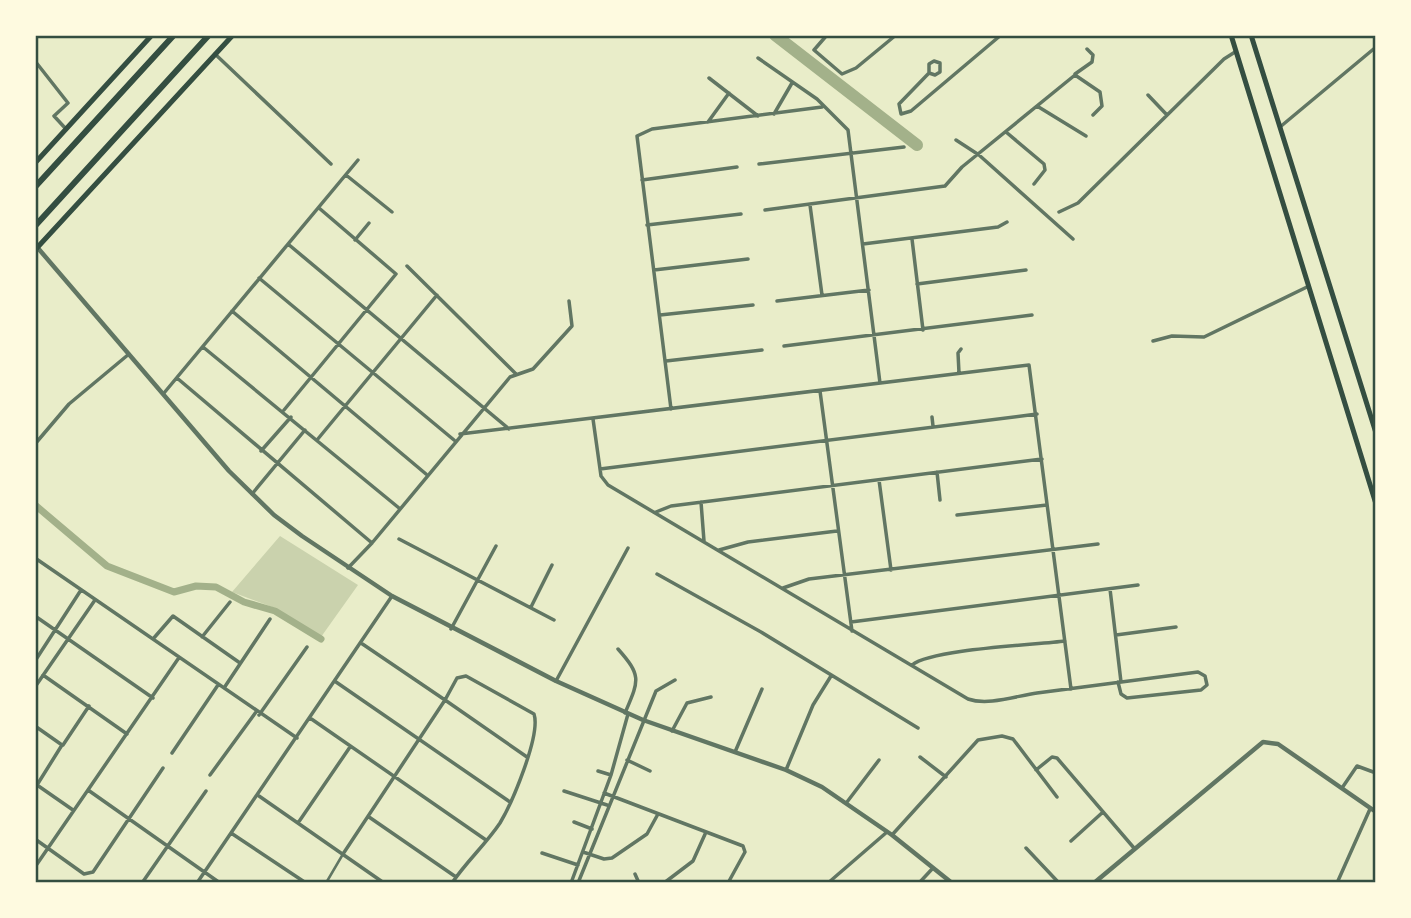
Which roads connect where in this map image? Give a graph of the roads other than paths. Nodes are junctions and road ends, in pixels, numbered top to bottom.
1 (152, 35) edge
2 (174, 35) edge
3 (209, 35) edge
4 (233, 35) edge
5 (827, 35) edge
6 (896, 35) edge
7 (1002, 35) edge
8 (1231, 35) edge
9 (1251, 35) edge
10 (1376, 47) edge
11 (1087, 49) dead end
12 (1236, 52) junction
13 (215, 54) junction
14 (758, 58) dead end
15 (35, 61) edge
16 (929, 73) dead end
17 (1075, 75) junction
18 (709, 78) dead end
19 (792, 82) junction
20 (729, 93) junction
21 (1148, 95) dead end
22 (1037, 106) junction
23 (822, 107) junction
24 (774, 114) junction
25 (1093, 115) dead end
26 (1167, 115) junction
27 (758, 116) junction
28 (708, 122) junction
29 (1280, 127) junction
30 (66, 129) junction
31 (1006, 132) junction
32 (1086, 136) dead end
33 (956, 140) dead end
34 (904, 147) dead end
35 (851, 153) junction
36 (979, 155) junction
37 (358, 160) dead end
38 (35, 163) edge
39 (331, 164) dead end
40 (759, 164) dead end
41 (737, 167) dead end
42 (346, 175) junction
43 (642, 180) junction
44 (1034, 184) dead end
45 (35, 187) edge
46 (857, 198) junction
47 (810, 205) junction
48 (318, 208) junction
49 (765, 210) dead end
50 (392, 212) dead end
51 (1059, 212) dead end
52 (741, 214) dead end
53 (1007, 222) dead end
54 (369, 223) dead end
55 (647, 225) junction
56 (35, 226) edge
57 (912, 239) junction
58 (1073, 239) dead end
59 (355, 240) junction
60 (288, 244) junction
61 (863, 244) junction
62 (36, 249) edge
63 (748, 259) dead end
64 (407, 266) dead end
65 (654, 270) junction
66 (1026, 270) dead end
67 (259, 278) junction
68 (917, 284) junction
69 (1309, 286) junction
70 (869, 290) junction
71 (437, 295) junction
72 (822, 295) junction
73 (569, 301) dead end
74 (777, 301) dead end
75 (753, 305) dead end
76 (367, 309) junction
77 (232, 311) junction
78 (660, 315) junction
79 (1031, 315) dead end
80 (923, 330) junction
81 (875, 336) junction
82 (403, 337) junction
83 (1153, 341) dead end
84 (340, 345) junction
85 (784, 346) dead end
86 (203, 347) junction
87 (961, 349) dead end
88 (762, 350) dead end
89 (130, 354) junction
90 (666, 361) junction
91 (373, 371) junction
92 (515, 373) junction
93 (959, 373) junction
94 (312, 377) junction
95 (926, 377) junction
96 (177, 378) junction
97 (880, 383) junction
98 (928, 386) dead end
99 (820, 391) junction
100 (164, 393) junction
101 (345, 405) junction
102 (484, 406) junction
103 (671, 409) junction
104 (284, 410) junction
105 (1037, 414) junction
106 (291, 416) junction
107 (932, 417) dead end
108 (593, 419) junction
109 (933, 426) junction
110 (509, 429) junction
111 (306, 430) junction
112 (1376, 433) edge
113 (460, 434) junction
114 (826, 439) junction
115 (317, 440) junction
116 (454, 441) junction
117 (35, 444) edge
118 (261, 451) junction
119 (1042, 459) junction
120 (276, 464) junction
121 (600, 469) junction
122 (937, 472) junction
123 (426, 474) junction
124 (879, 480) junction
125 (832, 485) junction
126 (252, 494) junction
127 (940, 500) dead end
128 (701, 502) junction
129 (1047, 505) junction
130 (1376, 505) edge
131 (399, 508) junction
132 (655, 512) junction
133 (957, 515) dead end
134 (838, 530) junction
135 (398, 540) dead end
136 (704, 541) junction
137 (372, 543) junction
138 (1098, 544) dead end
139 (496, 546) dead end
140 (628, 548) dead end
141 (1053, 549) junction
142 (719, 550) junction
143 (35, 558) edge
144 (552, 565) dead end
145 (348, 568) junction
146 (891, 570) junction
147 (657, 574) dead end
148 (844, 576) junction
149 (478, 580) junction
150 (1138, 585) dead end
151 (783, 588) junction
152 (1110, 589) junction
153 (81, 590) junction
154 (392, 596) junction
155 (1060, 596) junction
156 (95, 600) junction
157 (230, 601) dead end
158 (531, 607) junction
159 (35, 616) edge
160 (270, 619) dead end
161 (554, 620) dead end
162 (851, 622) junction
163 (1176, 627) dead end
164 (451, 629) junction
165 (55, 630) junction
166 (852, 631) junction
167 (1116, 635) junction
168 (202, 637) junction
169 (69, 639) junction
170 (153, 639) junction
171 (1065, 641) junction
172 (361, 643) junction
173 (307, 647) dead end
174 (618, 649) dead end
175 (178, 659) junction
176 (35, 661) edge
177 (240, 663) junction
178 (912, 665) junction
179 (43, 675) junction
180 (831, 676) junction
181 (675, 680) dead end
182 (556, 681) junction
183 (336, 682) junction
184 (1120, 682) junction
185 (218, 685) junction
186 (35, 688) edge
187 (224, 688) junction
188 (1071, 689) junction
189 (762, 690) dead end
190 (711, 697) dead end
191 (153, 698) junction
192 (445, 700) junction
193 (89, 706) junction
194 (626, 713) junction
195 (257, 714) junction
196 (310, 718) junction
197 (643, 720) junction
198 (35, 726) edge
199 (918, 727) dead end
200 (672, 731) junction
201 (127, 734) junction
202 (297, 738) junction
203 (421, 740) junction
204 (62, 745) junction
205 (350, 747) junction
206 (172, 753) dead end
207 (734, 754) junction
208 (527, 757) junction
209 (920, 757) dead end
210 (626, 760) junction
211 (879, 760) dead end
212 (163, 768) dead end
213 (786, 770) junction
214 (1036, 770) junction
215 (598, 771) dead end
216 (650, 771) dead end
217 (1376, 773) edge
218 (211, 775) dead end
219 (611, 775) junction
220 (395, 777) junction
221 (947, 777) junction
222 (36, 784) edge
223 (1342, 788) junction
224 (88, 790) junction
225 (564, 790) dead end
226 (206, 791) dead end
227 (604, 793) junction
228 (258, 796) junction
229 (611, 796) junction
230 (1057, 797) dead end
231 (510, 802) junction
232 (602, 802) junction
233 (847, 802) junction
234 (607, 805) junction
235 (1370, 808) junction
236 (73, 810) junction
237 (1103, 812) junction
238 (1376, 812) edge
239 (658, 814) junction
240 (369, 817) junction
241 (128, 821) junction
242 (573, 822) dead end
243 (298, 823) junction
244 (592, 829) junction
245 (706, 832) junction
246 (232, 833) junction
247 (890, 833) junction
248 (35, 839) edge
249 (486, 840) junction
250 (1071, 841) dead end
251 (166, 847) junction
252 (47, 848) junction
253 (1026, 848) dead end
254 (1135, 849) junction
255 (583, 852) junction
256 (542, 853) dead end
257 (343, 854) junction
258 (589, 854) junction
259 (578, 865) junction
260 (35, 867) edge
261 (933, 868) junction
262 (204, 872) junction
263 (635, 874) dead end
264 (456, 877) junction
265 (142, 883) edge
266 (197, 883) edge
267 (220, 883) edge
268 (306, 883) edge
269 (326, 883) edge
270 (384, 883) edge
271 (452, 883) edge
272 (571, 883) edge
273 (578, 883) edge
274 (639, 883) edge
275 (664, 883) edge
276 (728, 883) edge
277 (828, 883) edge
278 (919, 883) edge
279 (952, 883) edge
280 (1059, 883) edge
281 (1094, 883) edge
282 (1337, 883) edge

1 - 30 main road
2 - 45 highway
3 - 56 highway
4 - 13 main road
5 - 6 street
7 - 16 street
8 - 12 main road
9 - 29 main road
10 - 29 street
11 - 17 street
12 - 26 street
12 - 69 main road
13 - 39 street
13 - 62 main road
14 - 19 street
15 - 30 street
17 - 22 street
17 - 25 street
18 - 20 street
19 - 23 street
19 - 24 street
20 - 27 street
20 - 28 street
21 - 26 street
22 - 31 street
22 - 32 street
23 - 24 street
23 - 35 street
24 - 27 street
26 - 51 street
27 - 28 street
28 - 43 street
29 - 112 main road
30 - 38 main road
31 - 36 street
31 - 44 street
33 - 36 street
34 - 35 street
35 - 40 street
35 - 46 street
36 - 46 street
36 - 58 street
37 - 42 street
41 - 43 street
42 - 48 street
42 - 50 street
43 - 55 street
46 - 47 street
46 - 61 street
47 - 49 street
47 - 72 street
48 - 59 street
48 - 60 street
52 - 55 street
53 - 57 street
54 - 59 street
55 - 65 street
57 - 61 street
57 - 68 street
59 - 76 street
60 - 67 street
60 - 76 street
61 - 70 street
62 - 89 street
63 - 65 street
64 - 71 street
65 - 78 street
66 - 68 street
67 - 77 street
67 - 84 street
68 - 80 street
69 - 83 street
69 - 130 main road
70 - 72 street
70 - 81 street
71 - 82 street
71 - 92 street
72 - 74 street
73 - 92 street
75 - 78 street
76 - 82 street
76 - 84 street
77 - 86 street
77 - 94 street
78 - 90 street
79 - 80 street
80 - 81 street
81 - 85 street
81 - 97 street
82 - 91 street
82 - 102 street
84 - 91 street
84 - 94 street
86 - 96 street
86 - 104 street
87 - 93 street
88 - 90 street
89 - 100 street
89 - 117 street
90 - 103 street
91 - 101 street
91 - 116 street
92 - 102 street
93 - 95 street
93 - 105 street
94 - 101 street
94 - 104 street
95 - 97 street
95 - 98 street
96 - 100 street
96 - 118 street
97 - 99 street
99 - 103 street
99 - 114 street
100 - 126 street
101 - 115 street
101 - 123 street
102 - 110 street
102 - 113 street
103 - 108 street
104 - 106 street
105 - 109 street
105 - 119 street
106 - 111 street
106 - 118 street
107 - 109 street
108 - 110 street
108 - 121 street
109 - 114 street
110 - 113 street
111 - 115 street
111 - 120 street
113 - 116 street
114 - 121 street
114 - 125 street
115 - 131 street
116 - 123 street
118 - 120 street
119 - 122 street
119 - 129 street
120 - 126 street
120 - 137 street
121 - 132 street
122 - 124 street
122 - 127 street
123 - 131 street
124 - 125 street
124 - 146 street
125 - 128 street
125 - 134 street
126 - 145 street
128 - 132 street
128 - 136 street
129 - 133 street
129 - 141 street
131 - 137 street
132 - 136 street
134 - 142 street
134 - 148 street
135 - 149 street
136 - 142 street
137 - 145 street
138 - 141 street
139 - 149 street
140 - 182 street
141 - 146 street
141 - 155 street
142 - 151 street
143 - 153 street
144 - 158 street
145 - 154 street
146 - 148 street
147 - 180 street
148 - 151 street
148 - 162 street
149 - 158 street
149 - 164 street
150 - 152 street
151 - 166 street
152 - 155 street
152 - 167 street
153 - 156 street
153 - 165 street
154 - 164 street
154 - 172 street
155 - 162 street
155 - 171 street
156 - 169 street
156 - 170 street
157 - 168 street
158 - 161 street
159 - 165 street
160 - 177 street
162 - 166 street
163 - 167 street
164 - 182 street
165 - 169 street
165 - 176 street
166 - 178 street
167 - 184 street
168 - 170 street
168 - 177 street
169 - 179 street
169 - 191 street
170 - 175 street
171 - 178 street
171 - 188 street
172 - 183 street
172 - 192 street
173 - 195 street
174 - 194 street
175 - 185 street
175 - 191 street
177 - 187 street
178 - 188 street
179 - 186 street
179 - 193 street
180 - 199 street
180 - 213 street
181 - 197 street
182 - 194 street
183 - 196 street
183 - 203 street
184 - 184 street
184 - 188 street
185 - 187 street
185 - 206 street
187 - 195 street
189 - 207 street
190 - 200 street
191 - 201 street
192 - 203 street
192 - 208 street
192 - 208 street
193 - 201 street
193 - 204 street
194 - 197 street
194 - 219 street
195 - 202 street
195 - 218 street
196 - 202 street
196 - 205 street
197 - 200 street
197 - 210 street
198 - 204 street
200 - 207 street
201 - 224 street
202 - 228 street
203 - 220 street
203 - 231 street
204 - 222 street
205 - 220 street
205 - 243 street
207 - 213 street
208 - 231 street
209 - 221 street
210 - 216 street
210 - 229 street
211 - 233 street
212 - 241 street
213 - 233 street
214 - 221 street
214 - 230 street
214 - 237 street
215 - 219 street
217 - 223 street
219 - 227 street
220 - 240 street
220 - 249 street
221 - 247 street
222 - 236 street
223 - 235 street
223 - 254 street
224 - 236 street
224 - 241 street
225 - 232 street
226 - 251 street
227 - 229 street
227 - 232 street
228 - 243 street
228 - 246 street
229 - 234 street
229 - 239 street
231 - 249 street
232 - 234 street
232 - 244 street
233 - 247 street
234 - 258 street
235 - 238 street
235 - 282 street
236 - 252 street
237 - 250 street
237 - 254 street
239 - 245 street
239 - 258 street
240 - 257 street
240 - 264 street
241 - 251 street
241 - 252 street
242 - 244 street
243 - 257 street
244 - 255 street
245 - 275 street
245 - 276 street
246 - 262 street
246 - 268 street
247 - 261 street
247 - 277 street
248 - 252 street
249 - 264 street
251 - 262 street
251 - 265 street
252 - 260 street
253 - 280 street
254 - 281 street
255 - 258 street
255 - 259 street
256 - 259 street
257 - 269 street
257 - 270 street
258 - 273 street
259 - 272 street
261 - 278 street
261 - 279 street
262 - 266 street
262 - 267 street
263 - 274 street
264 - 271 street

